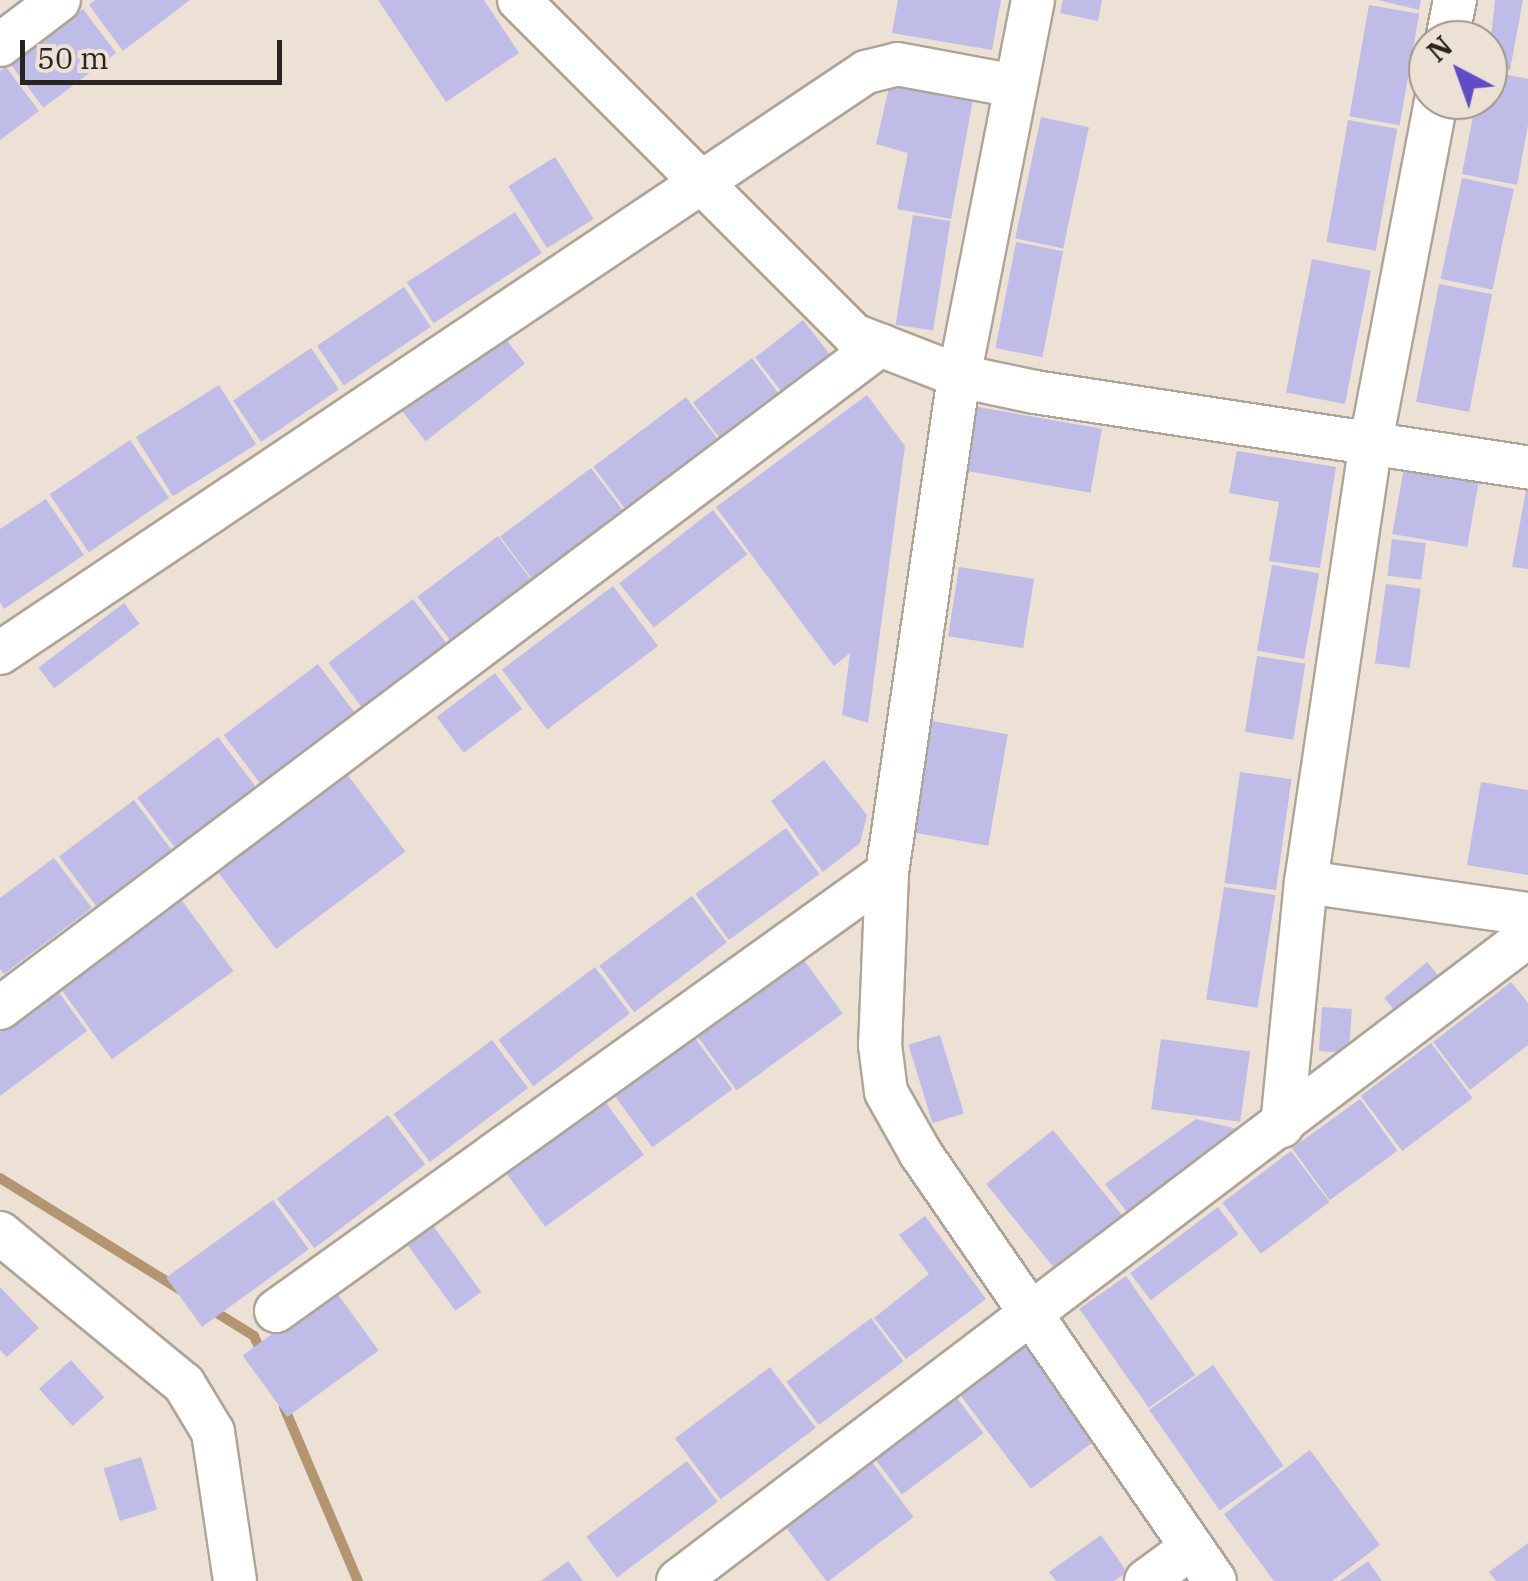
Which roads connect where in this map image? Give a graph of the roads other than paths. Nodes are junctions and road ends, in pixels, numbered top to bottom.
1 (60, 0) edge
2 (1033, 0) edge
3 (524, 2) edge
4 (0, 45) edge
5 (1016, 86) junction
6 (1432, 120) edge
7 (701, 181) junction
8 (880, 345) junction
9 (959, 376) junction
10 (1371, 442) junction
11 (1528, 467) edge
12 (0, 652) edge
13 (887, 873) junction
14 (1306, 882) junction
15 (1528, 914) edge
16 (1528, 936) edge
17 (0, 1008) edge
18 (1282, 1126) junction
19 (0, 1233) edge
20 (276, 1310) dead end
21 (1032, 1313) junction
22 (1204, 1564) edge
23 (235, 1581) edge
24 (678, 1581) edge
25 (1146, 1581) edge

1 - 4 street
2 - 5 street
3 - 7 street
5 - 7 street
5 - 9 street
6 - 10 street
7 - 8 street
7 - 12 street
8 - 9 street
8 - 17 street
9 - 10 street
9 - 13 street
10 - 11 street
10 - 14 street
13 - 20 street
13 - 21 street
14 - 15 street
14 - 18 street
16 - 18 street
18 - 21 street
19 - 23 street
21 - 22 street
21 - 24 street
22 - 25 street

